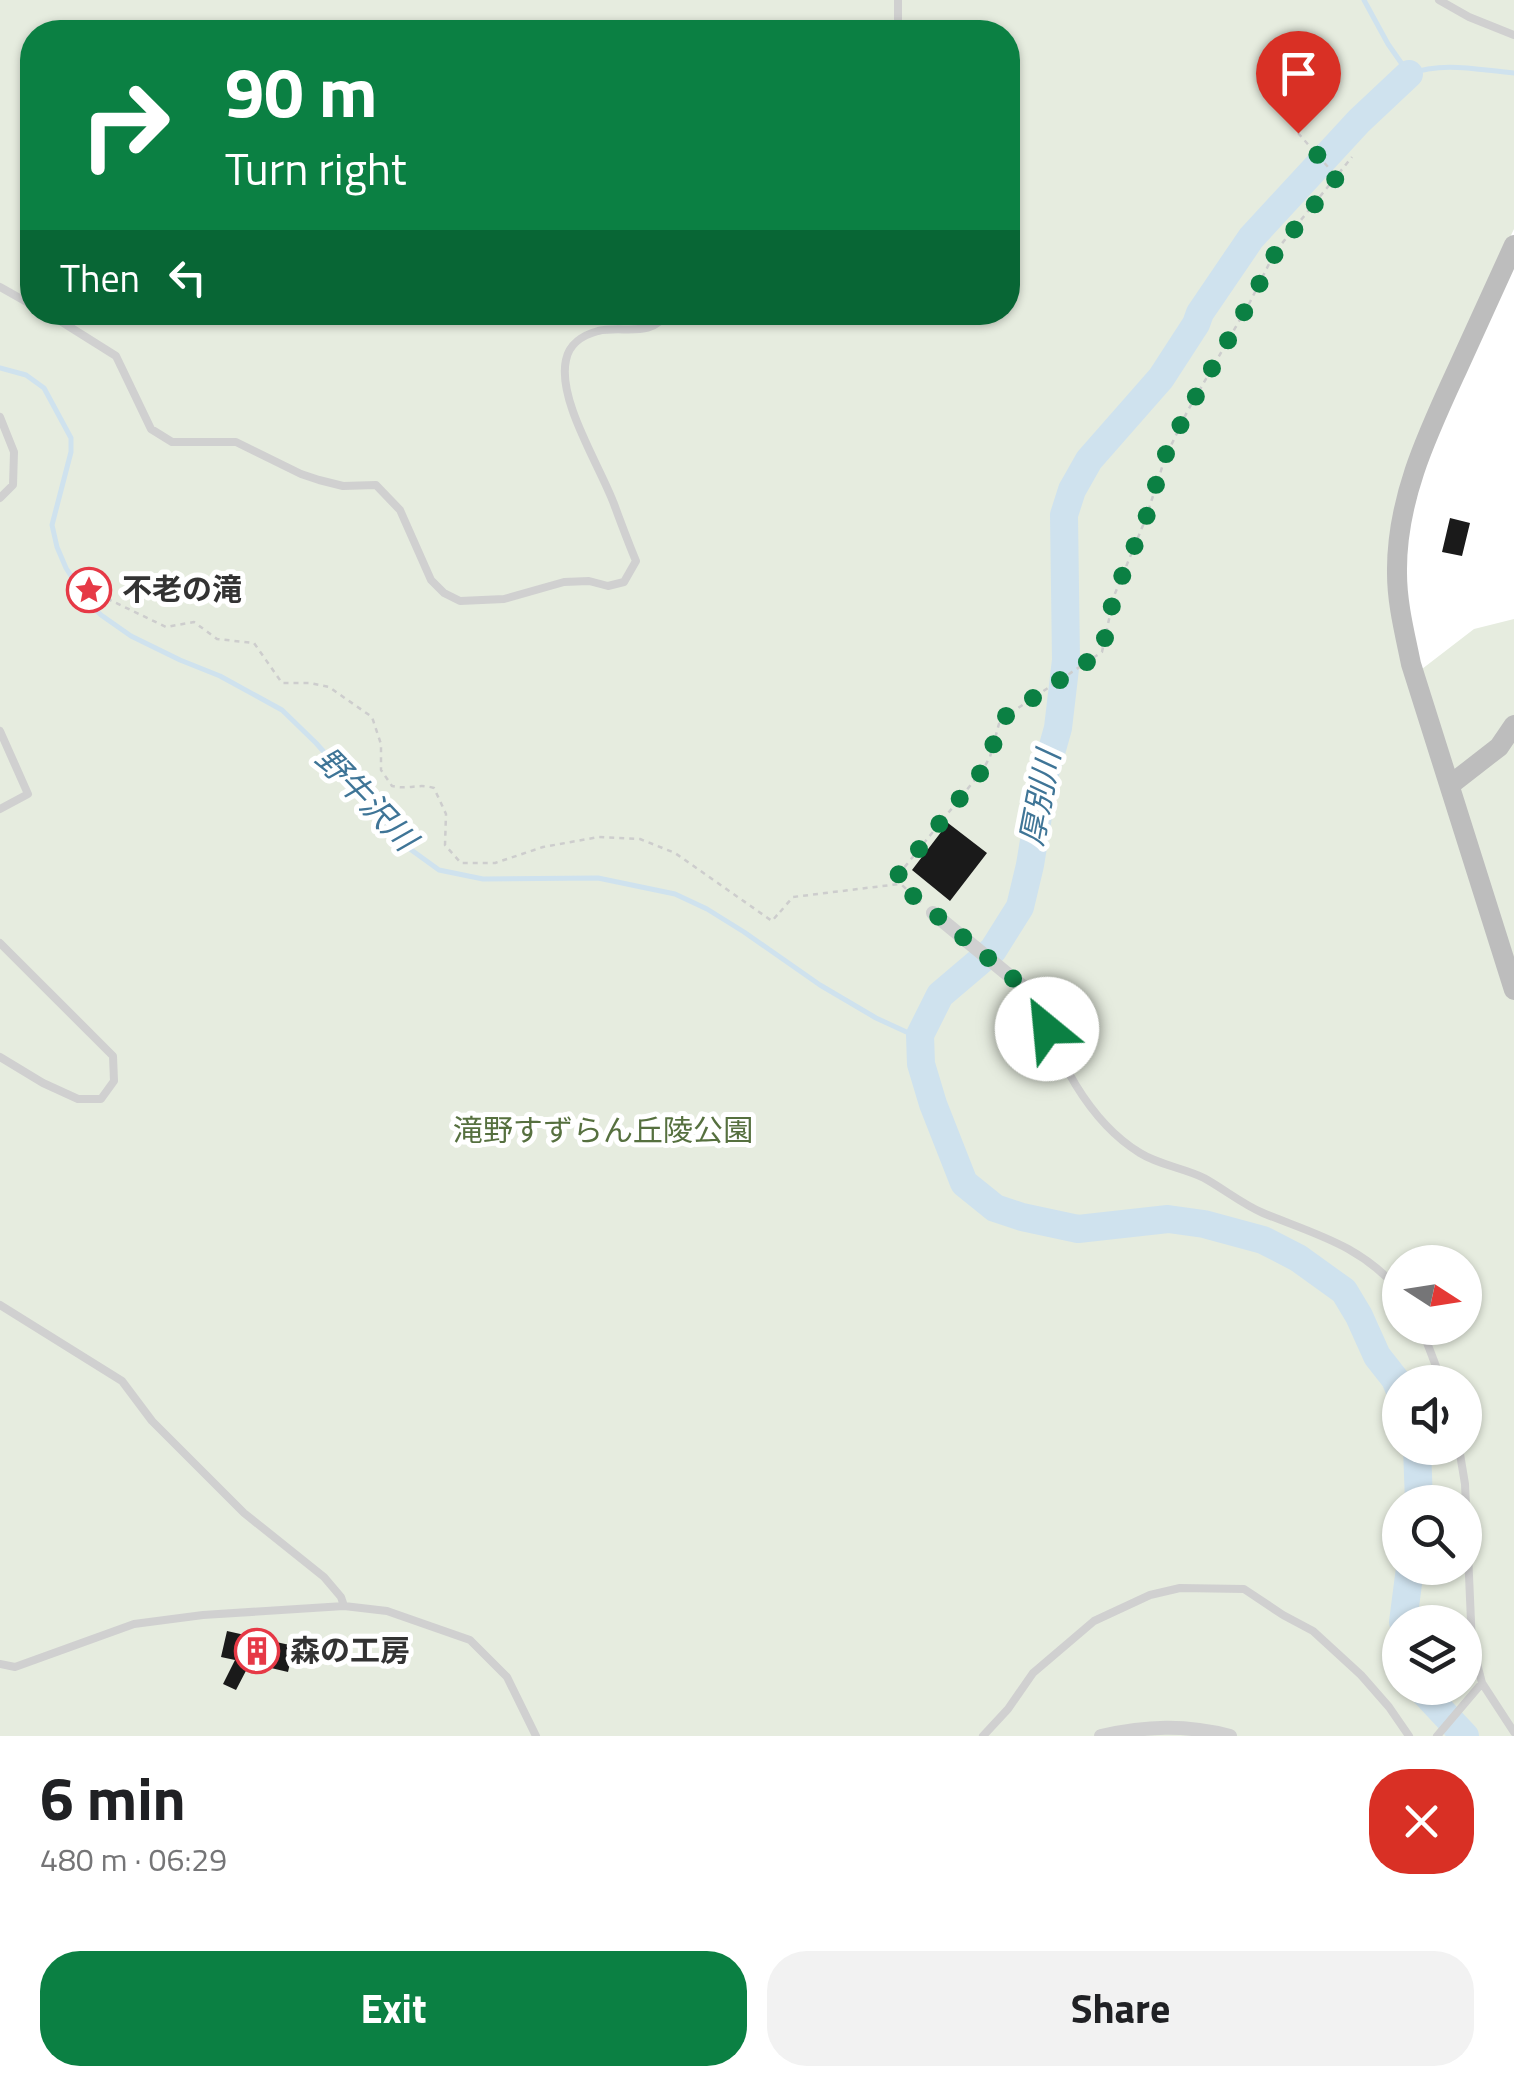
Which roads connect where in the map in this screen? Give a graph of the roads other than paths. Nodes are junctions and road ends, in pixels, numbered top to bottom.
1 (1439, 0) edge
2 (1514, 35) edge
3 (1514, 245) edge
4 (67, 325) edge
5 (656, 325) edge
6 (0, 417) edge
7 (0, 498) edge
8 (1514, 726) edge
9 (0, 731) edge
10 (1450, 785) junction
11 (0, 809) edge
12 (934, 912) road end
13 (0, 943) edge
14 (1514, 990) edge
15 (1039, 997) joint
16 (0, 1057) edge
17 (1382, 1270) edge
18 (0, 1304) edge
19 (1462, 1465) edge
20 (1471, 1605) edge
21 (344, 1606) junction
22 (0, 1664) edge
23 (1482, 1684) edge
24 (1464, 1705) edge
25 (1514, 1732) edge
26 (536, 1736) edge
27 (983, 1736) edge
28 (1101, 1736) edge
29 (1230, 1736) edge
30 (1409, 1736) edge
31 (1438, 1736) edge

1 - 2 lane
3 - 10 main road
4 - 5 lane
6 - 7 lane
8 - 10 main road
9 - 11 lane
10 - 14 main road
12 - 15 street
13 - 16 lane
15 - 17 lane
18 - 21 lane
19 - 20 lane
21 - 22 lane
21 - 26 lane
23 - 25 lane
24 - 31 lane
27 - 30 lane
28 - 29 street

